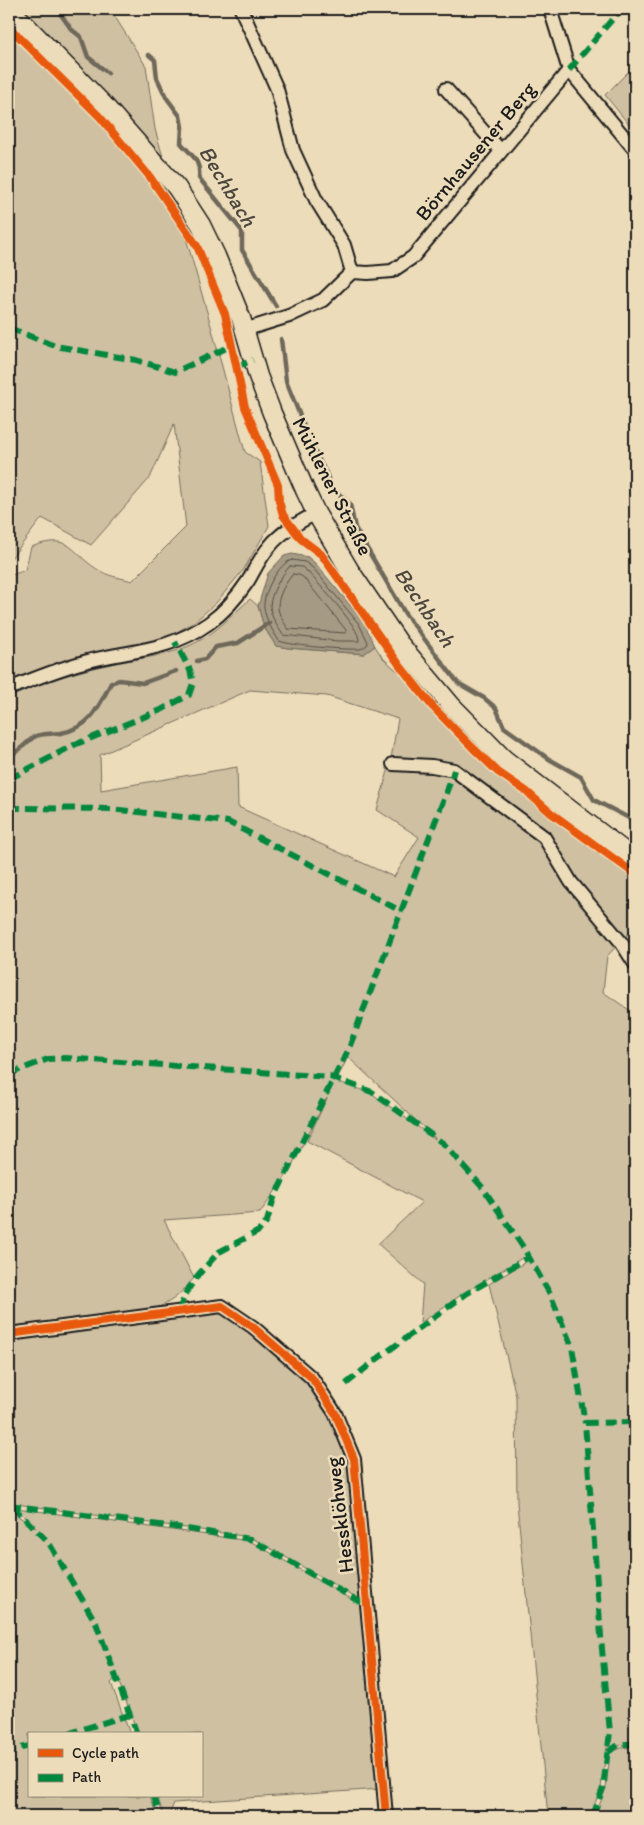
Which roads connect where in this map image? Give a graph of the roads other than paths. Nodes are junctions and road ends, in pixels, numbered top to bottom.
1 (10, 9) edge
2 (241, 9) edge
3 (550, 9) edge
4 (569, 70) junction
5 (446, 89) dead end
6 (635, 150) edge
7 (501, 151) junction
8 (352, 272) junction
9 (242, 324) junction
10 (316, 513) junction
11 (9, 689) edge
12 (393, 764) dead end
13 (635, 858) edge
14 (635, 964) edge
15 (9, 1334) edge
16 (386, 1816) edge

1 - 9 main road, Mühlener Straße
2 - 8 street
3 - 4 street
4 - 6 street
4 - 7 street, Börnhausener Berg
5 - 7 street
7 - 8 street, Börnhausener Berg
8 - 9 street
9 - 10 main road, Mühlener Straße
10 - 11 street
10 - 13 main road, Mühlener Straße
12 - 14 street
15 - 16 street, Hessklöhweg

